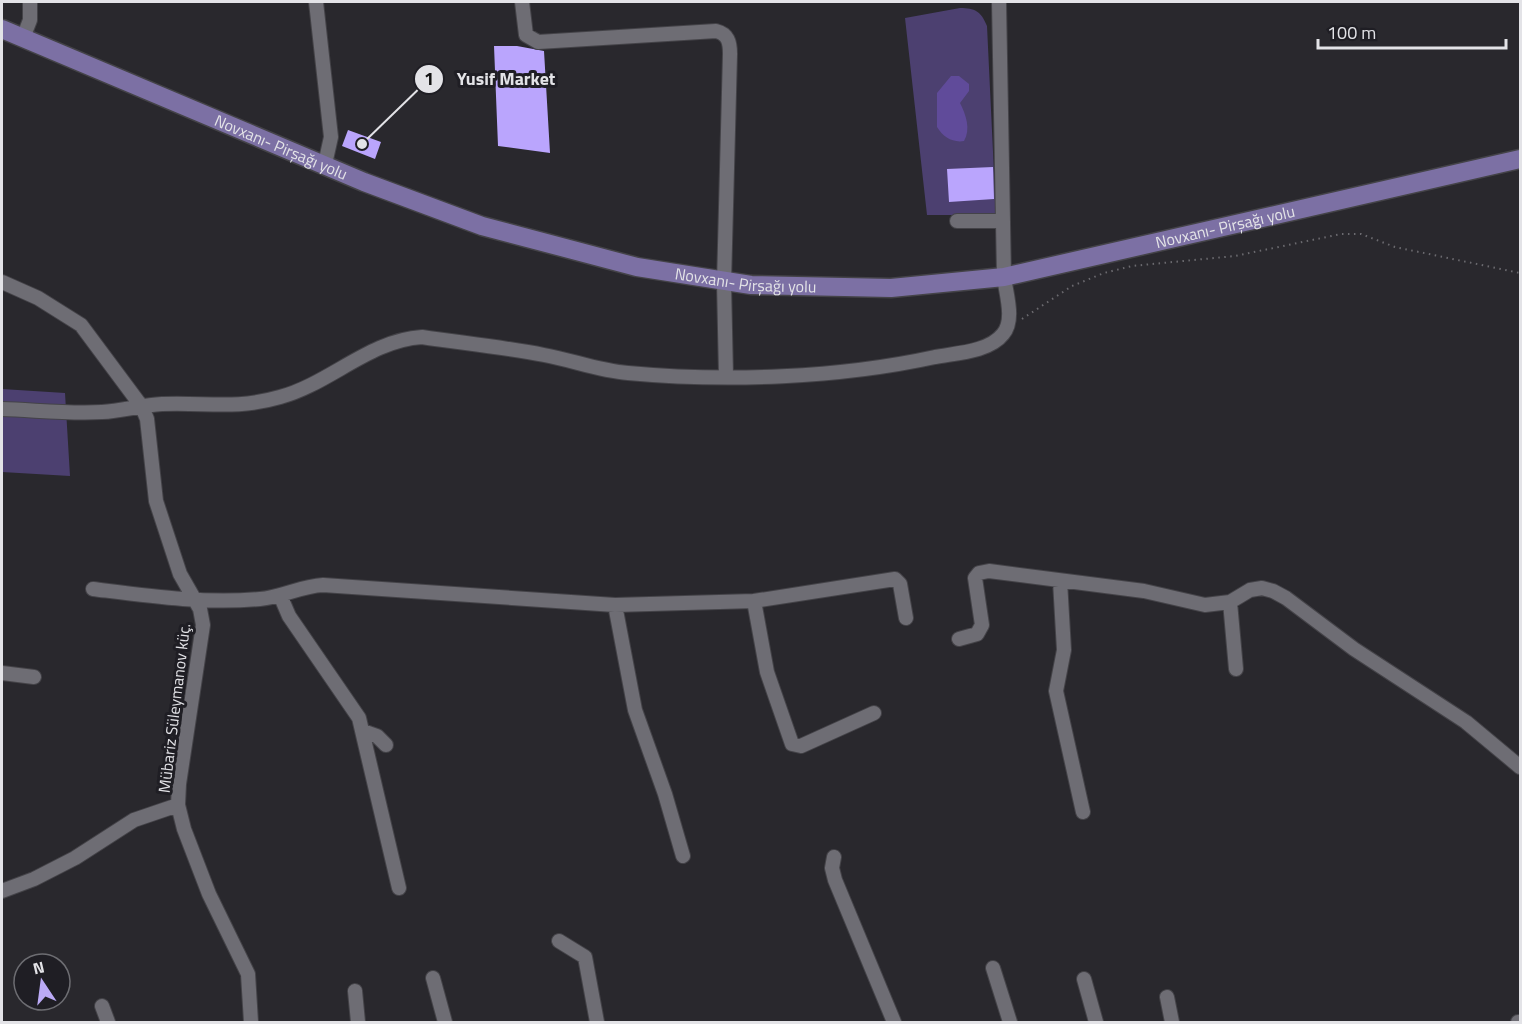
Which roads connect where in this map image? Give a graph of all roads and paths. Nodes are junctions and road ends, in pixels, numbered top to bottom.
1 (30, 2) edge
2 (316, 2) edge
3 (522, 2) edge
4 (999, 2) edge
5 (2, 29) edge
6 (23, 38) junction
7 (1521, 159) edge
8 (325, 164) junction
9 (957, 221) dead end
10 (1003, 221) junction
11 (1521, 273) edge
12 (1004, 277) junction
13 (2, 282) edge
14 (724, 283) junction
15 (1007, 328) junction
16 (726, 376) junction
17 (142, 407) junction
18 (2, 409) edge
19 (1060, 581) junction
20 (93, 589) dead end
21 (280, 595) junction
22 (195, 601) junction
23 (754, 601) junction
24 (1230, 602) junction
25 (615, 605) junction
26 (906, 618) dead end
27 (959, 639) dead end
28 (1236, 669) dead end
29 (2, 673) edge
30 (34, 677) dead end
31 (874, 713) dead end
32 (363, 731) junction
33 (386, 745) dead end
34 (1521, 766) edge
35 (178, 805) junction
36 (1083, 812) dead end
37 (683, 856) dead end
38 (834, 857) dead end
39 (399, 888) dead end
40 (2, 891) edge
41 (559, 941) dead end
42 (993, 968) dead end
43 (434, 978) dead end
44 (1084, 979) dead end
45 (355, 991) dead end
46 (1167, 997) dead end
47 (102, 1006) dead end
48 (108, 1023) edge
49 (251, 1023) edge
50 (358, 1023) edge
51 (445, 1023) edge
52 (597, 1023) edge
53 (894, 1023) edge
54 (1010, 1023) edge
55 (1096, 1023) edge
56 (1172, 1023) edge

1 - 6 street
2 - 8 street
3 - 14 street
4 - 10 street
5 - 6 main road, Novxanı- Pirşağı yolu
6 - 8 main road, Novxanı- Pirşağı yolu
7 - 12 main road, Novxanı- Pirşağı yolu
8 - 14 main road, Novxanı- Pirşağı yolu
9 - 10 street
10 - 12 street
11 - 15 path
12 - 14 main road, Novxanı- Pirşağı yolu
12 - 15 street
13 - 17 street, Mübariz Süleymanov küç.
14 - 16 street
15 - 16 street
16 - 17 street
17 - 18 street
17 - 22 street, Mübariz Süleymanov küç.
19 - 24 street
19 - 27 street
19 - 36 street
20 - 22 street
21 - 22 street
21 - 25 street
21 - 32 street
22 - 35 street, Mübariz Süleymanov küç.
23 - 25 street
23 - 26 street
23 - 31 street
24 - 28 street
24 - 34 street
25 - 37 street
29 - 30 street
32 - 33 street
32 - 39 street
35 - 40 street
35 - 49 street, Mübariz Süleymanov küç.
38 - 53 street
41 - 52 street
42 - 54 street
43 - 51 street
44 - 55 street
45 - 50 street
46 - 56 street
47 - 48 street

